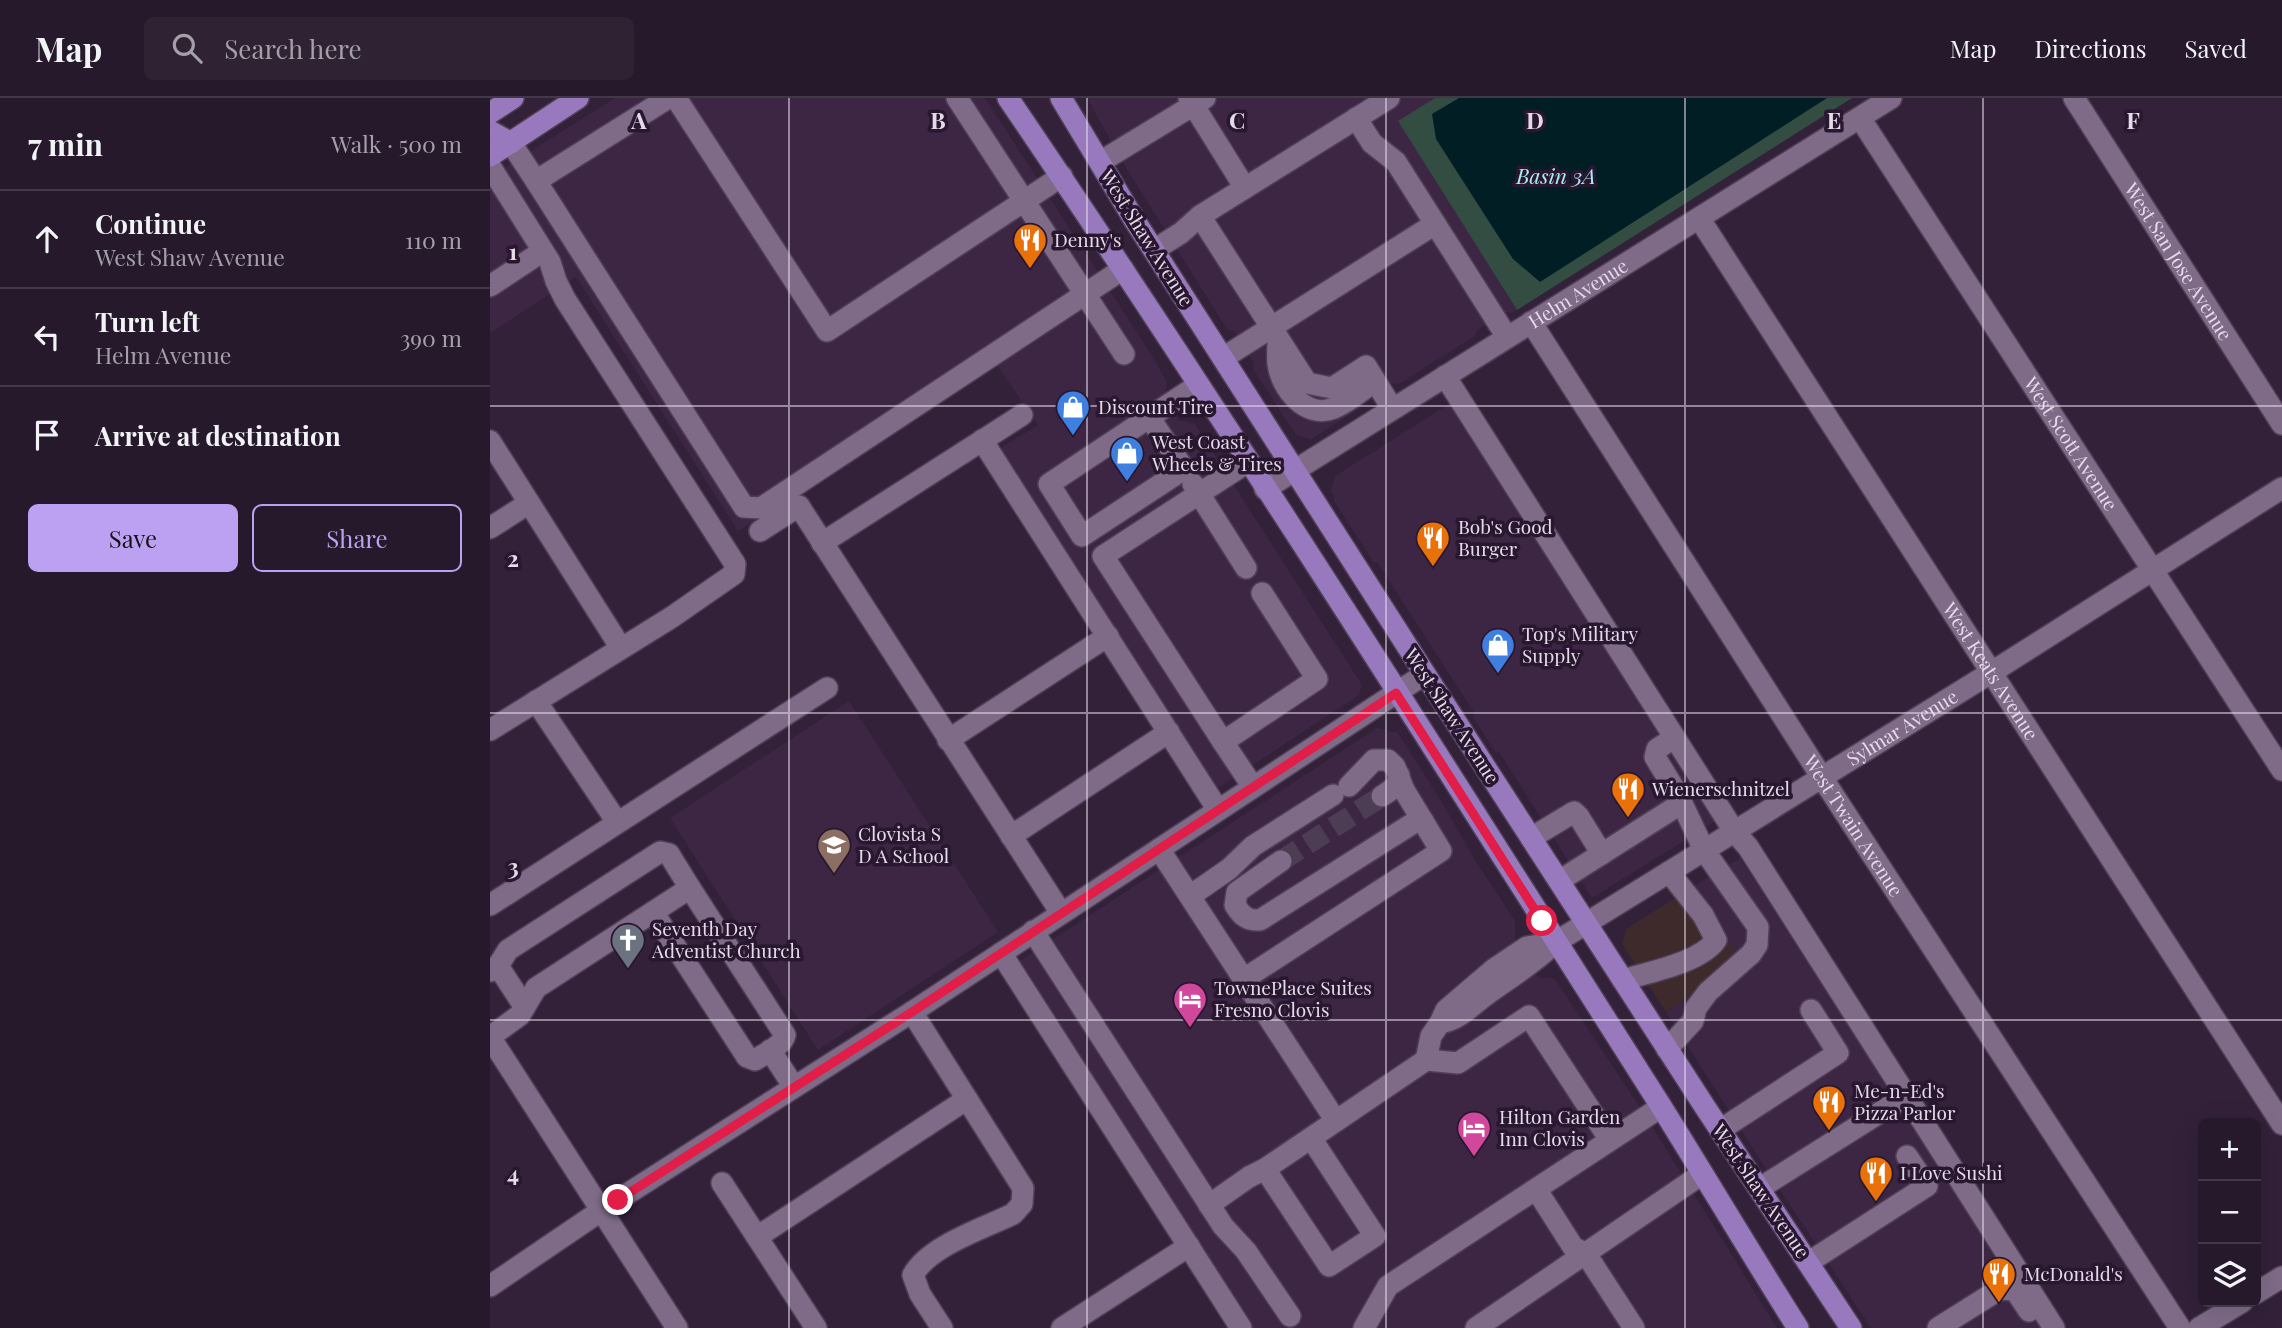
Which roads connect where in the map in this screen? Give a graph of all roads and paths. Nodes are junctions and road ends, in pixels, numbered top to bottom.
1 (512, 98) edge
2 (578, 98) edge
3 (668, 98) edge
4 (676, 98) edge
5 (957, 98) edge
6 (1008, 98) edge
7 (1061, 98) edge
8 (1389, 98) edge
9 (1891, 98) edge
10 (2074, 98) edge
11 (1196, 101) edge
12 (490, 113) edge
13 (1356, 118) junction
14 (1860, 118) junction
15 (490, 131) edge
16 (511, 144) junction
17 (490, 156) edge
18 (1100, 162) junction
19 (490, 166) edge
20 (1062, 176) junction
21 (536, 181) junction
22 (1245, 188) junction
23 (1024, 201) junction
24 (1200, 216) junction
25 (1699, 218) junction
26 (1435, 224) junction
27 (1154, 250) junction
28 (543, 251) junction
29 (1123, 269) junction
30 (490, 286) edge
31 (1084, 294) junction
32 (1531, 323) junction
33 (1275, 334) junction
34 (1507, 337) junction
35 (1124, 354) dead end
36 (1223, 358) junction
37 (1445, 376) junction
38 (1198, 385) junction
39 (1392, 408) junction
40 (1022, 415) dead end
41 (1149, 417) junction
42 (2282, 424) edge
43 (982, 440) junction
44 (490, 441) edge
45 (1248, 462) junction
46 (1184, 469) junction
47 (1295, 470) junction
48 (2282, 488) edge
49 (1265, 489) junction
50 (1199, 494) junction
51 (529, 503) junction
52 (490, 528) edge
53 (760, 531) dead end
54 (822, 543) junction
55 (1246, 568) dead end
56 (2151, 570) junction
57 (1262, 593) dead end
58 (1108, 636) junction
59 (621, 648) junction
60 (1992, 672) junction
61 (1425, 674) junction
62 (827, 688) dead end
63 (1396, 693) junction
64 (536, 701) junction
65 (490, 730) edge
66 (1169, 733) junction
67 (1674, 738) junction
68 (948, 740) junction
69 (1223, 742) junction
70 (2282, 770) edge
71 (1399, 775) junction
72 (1821, 776) junction
73 (1253, 787) junction
74 (1382, 796) tunnel mouth
75 (1682, 803) junction
76 (1218, 810) junction
77 (1423, 821) junction
78 (617, 822) junction
79 (1734, 831) junction
80 (1010, 836) junction
81 (1531, 838) junction
82 (1159, 849) junction
83 (1704, 850) junction
84 (1601, 854) junction
85 (1281, 861) tunnel mouth
86 (1669, 872) junction
87 (1559, 881) junction
88 (690, 888) junction
89 (1190, 896) junction
90 (490, 905) edge
91 (653, 912) junction
92 (1060, 913) junction
93 (1586, 923) junction
94 (1033, 931) junction
95 (1556, 942) junction
96 (1001, 953) junction
97 (494, 969) edge
98 (1244, 979) junction
99 (1623, 980) junction
100 (524, 1006) junction
101 (1811, 1010) dead end
102 (912, 1012) junction
103 (490, 1037) edge
104 (1667, 1049) junction
105 (769, 1051) junction
106 (1426, 1060) junction
107 (794, 1087) junction
108 (967, 1099) junction
109 (1895, 1103) dead end
110 (1661, 1107) junction
111 (1336, 1121) junction
112 (2282, 1124) edge
113 (1720, 1130) junction
114 (1311, 1138) junction
115 (1610, 1140) junction
116 (1907, 1156) dead end
117 (1265, 1169) junction
118 (1702, 1174) junction
119 (722, 1183) dead end
120 (1760, 1188) junction
121 (1536, 1189) junction
122 (1209, 1205) junction
123 (602, 1210) junction
124 (757, 1237) junction
125 (1189, 1246) junction
126 (1586, 1254) junction
127 (1809, 1262) junction
128 (2282, 1277) edge
129 (490, 1286) edge
130 (2261, 1290) edge
131 (2023, 1300) junction
132 (2234, 1307) edge
133 (1290, 1316) dead end
134 (677, 1328) edge
135 (816, 1328) edge
136 (942, 1328) edge
137 (1062, 1328) edge
138 (1241, 1328) edge
139 (1364, 1328) edge
140 (1476, 1328) edge
141 (1634, 1328) edge
142 (1798, 1328) edge
143 (1852, 1328) edge
144 (1938, 1328) edge
145 (2024, 1328) edge
146 (2039, 1328) edge
147 (2054, 1328) edge
148 (2180, 1328) edge
149 (2199, 1328) edge

1 - 12 main road
2 - 16 main road
3 - 21 street
4 - 23 street
5 - 23 street
6 - 20 main road, West Shaw Avenue
7 - 18 main road, West Shaw Avenue
8 - 13 street
9 - 14 street, Helm Avenue
10 - 42 street, West San Jose Avenue
11 - 18 street
11 - 22 street
13 - 22 street
13 - 26 street
14 - 25 street, Helm Avenue
14 - 56 street, West Scott Avenue
15 - 16 main road
16 - 17 main road
16 - 21 street
18 - 27 main road, West Shaw Avenue
19 - 28 street
20 - 23 street
20 - 29 main road, West Shaw Avenue
21 - 31 street
22 - 24 street
23 - 31 street
24 - 27 street
24 - 33 street
25 - 32 street, Helm Avenue
25 - 60 street, West Keats Avenue
26 - 33 street
26 - 34 street
27 - 36 main road, West Shaw Avenue
28 - 30 street
28 - 59 street
29 - 31 street
29 - 38 main road, West Shaw Avenue
31 - 35 street
32 - 34 street, Helm Avenue
32 - 72 street, West Twain Avenue
33 - 36 street
33 - 39 street
34 - 37 street, Helm Avenue
36 - 47 main road, West Shaw Avenue
37 - 39 street, Helm Avenue
37 - 67 street
38 - 41 street
38 - 45 main road, West Shaw Avenue
39 - 47 street, Helm Avenue
40 - 43 street
41 - 46 street
41 - 46 street
43 - 54 street
43 - 58 street
44 - 51 street
45 - 49 main road, West Shaw Avenue
45 - 50 street
46 - 50 street
47 - 49 street, Helm Avenue
47 - 61 main road, West Shaw Avenue
48 - 56 street, Sylmar Avenue
49 - 63 main road, West Shaw Avenue
50 - 55 street
50 - 69 street
51 - 52 street
51 - 59 street
53 - 54 street
54 - 68 street
56 - 60 street, Sylmar Avenue
56 - 70 street, West Scott Avenue
57 - 69 street
58 - 66 street
58 - 68 street
59 - 64 street
60 - 72 street, Sylmar Avenue
60 - 112 street, West Keats Avenue
61 - 63 street
61 - 81 main road, West Shaw Avenue
62 - 78 street
63 - 73 street
63 - 95 main road, West Shaw Avenue
64 - 65 street
64 - 78 street
66 - 76 street
66 - 80 street
67 - 75 street
67 - 79 street
68 - 80 street
69 - 73 street
71 - 74 street
71 - 77 street
71 - 89 street
72 - 79 street, Sylmar Avenue
72 - 148 street, West Twain Avenue
73 - 76 street
75 - 83 street
75 - 84 street
76 - 82 street
77 - 85 street
77 - 98 street
78 - 90 street
79 - 83 street, Sylmar Avenue
79 - 147 street
80 - 92 street
81 - 84 street
81 - 87 main road, West Shaw Avenue
82 - 89 street
82 - 92 street
83 - 86 street, Sylmar Avenue
83 - 104 street
84 - 87 street
86 - 93 street, Sylmar Avenue
86 - 99 street
87 - 93 main road, West Shaw Avenue
88 - 91 street
88 - 97 street
88 - 105 street
89 - 98 street
91 - 100 street
91 - 105 street
92 - 94 street
93 - 95 street, Sylmar Avenue
93 - 99 main road, West Shaw Avenue
94 - 96 street
94 - 122 street
95 - 106 street, Sylmar Avenue
95 - 110 main road, West Shaw Avenue
96 - 102 street
96 - 125 street
97 - 100 street
98 - 111 street
99 - 104 main road, West Shaw Avenue
100 - 103 street
101 - 113 street
102 - 107 street
102 - 108 street
103 - 123 street
104 - 113 main road, West Shaw Avenue
105 - 107 street
106 - 111 street
106 - 115 street
107 - 123 street
108 - 124 street
108 - 136 street
109 - 120 street
110 - 115 street
110 - 118 main road, West Shaw Avenue
111 - 114 street
113 - 120 main road, West Shaw Avenue
114 - 117 street
114 - 117 street
115 - 121 street
116 - 127 street
117 - 122 street
118 - 126 street
118 - 142 main road, West Shaw Avenue
119 - 124 street
120 - 127 main road, West Shaw Avenue
121 - 126 street
121 - 139 street
122 - 133 street
123 - 129 street
123 - 134 street
124 - 135 street
125 - 137 street
125 - 138 street
126 - 140 street
126 - 141 street
127 - 143 main road, West Shaw Avenue
128 - 130 street
131 - 144 street
131 - 145 street
131 - 146 street
132 - 149 street

